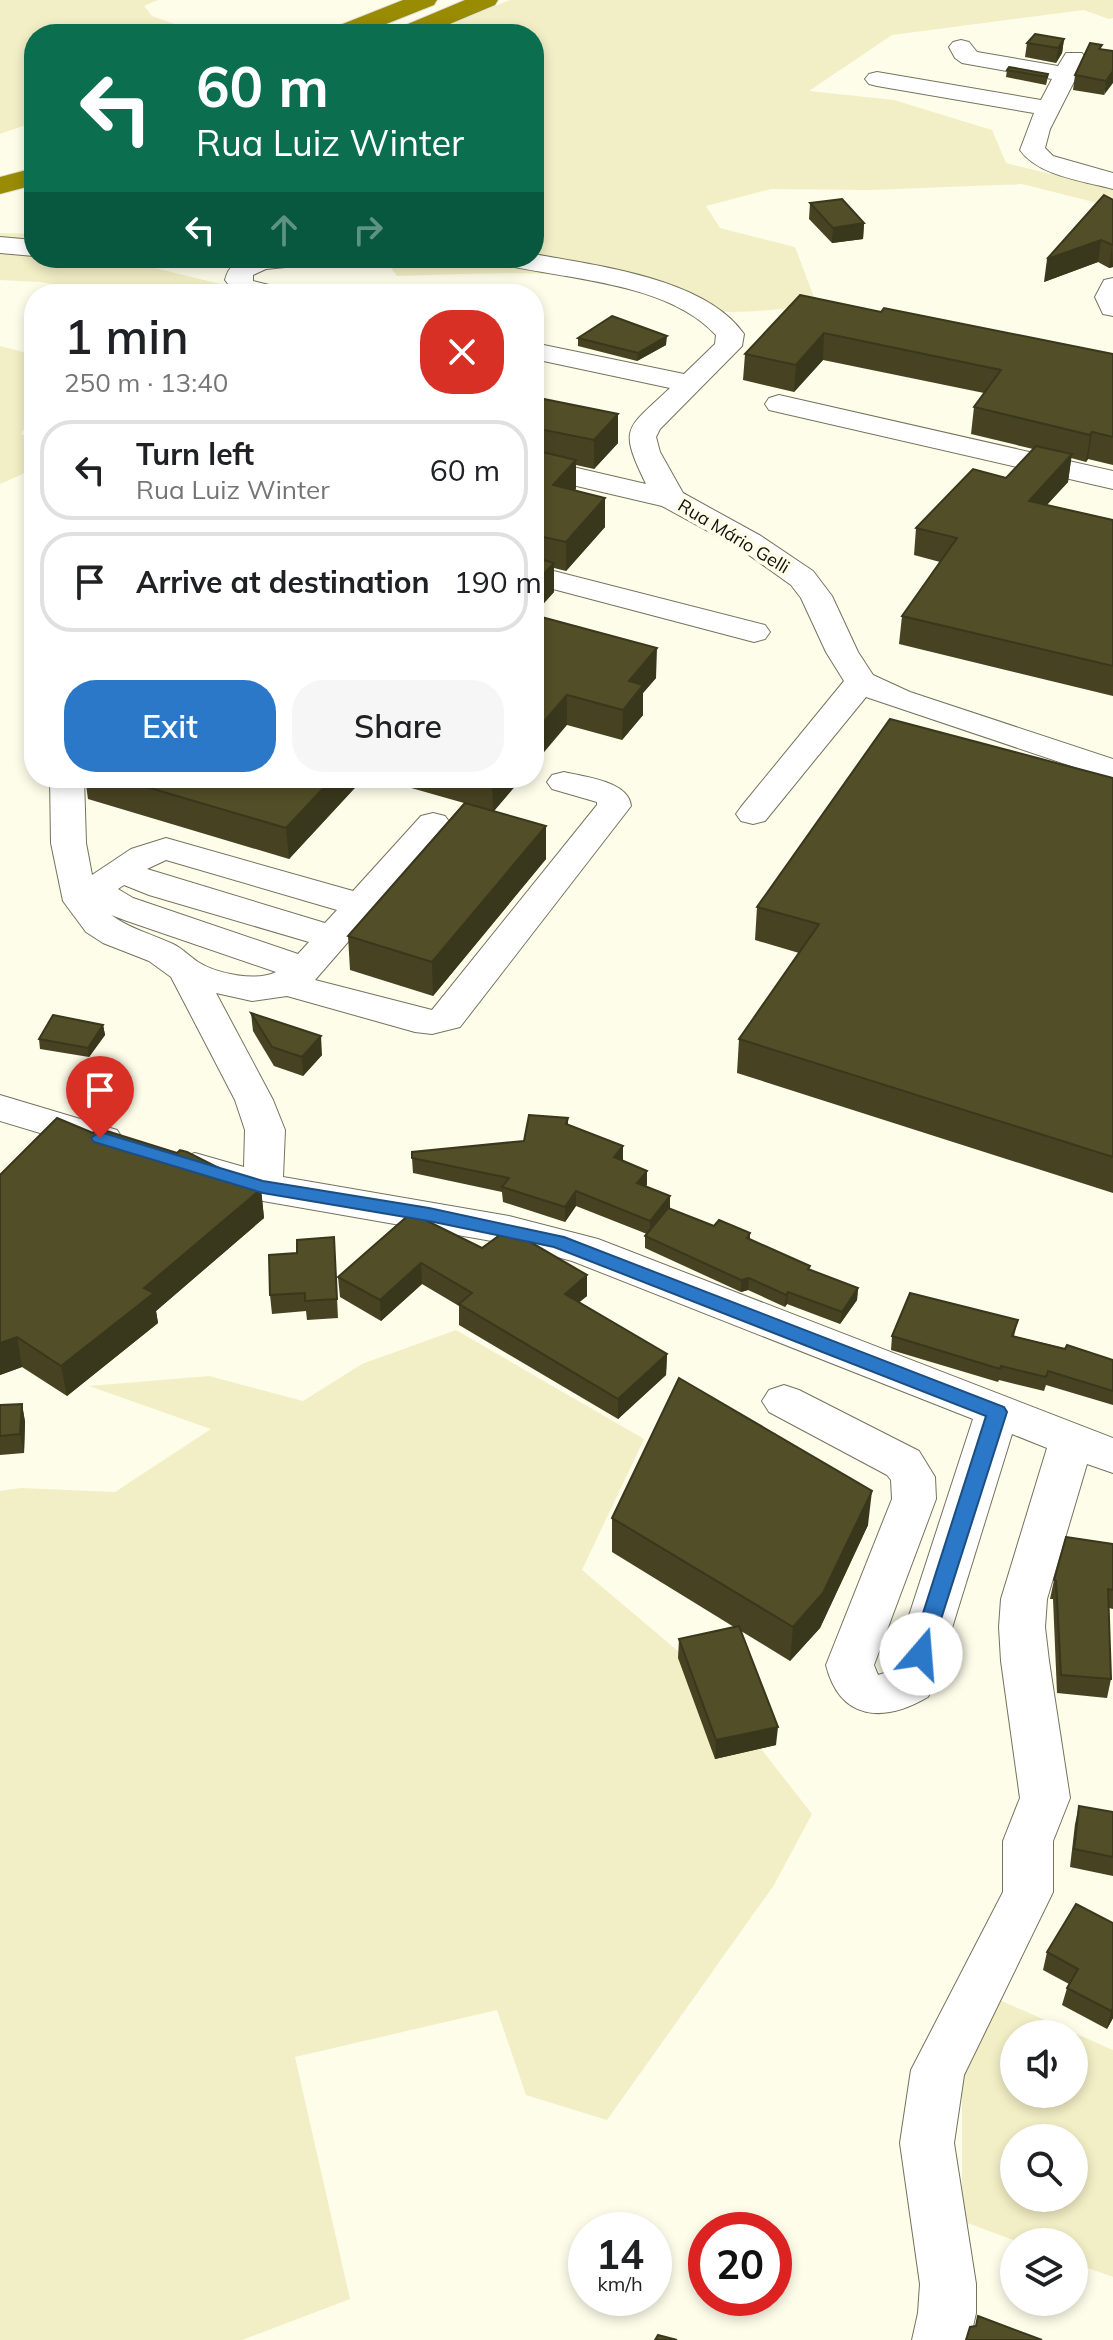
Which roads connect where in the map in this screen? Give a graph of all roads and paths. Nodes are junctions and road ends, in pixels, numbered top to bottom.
1 (425, 0) edge
2 (486, 0) edge
3 (364, 24) edge
4 (429, 24) edge
5 (961, 47) dead end
6 (877, 79) dead end
7 (1048, 108) junction
8 (24, 179) edge
9 (1113, 181) edge
10 (0, 186) edge
11 (0, 245) edge
12 (24, 247) edge
13 (544, 265) edge
14 (246, 268) edge
15 (241, 284) edge
16 (1113, 286) edge
17 (1113, 308) edge
18 (544, 353) edge
19 (692, 384) junction
20 (779, 404) dead end
21 (611, 430) edge
22 (642, 437) junction
23 (544, 469) edge
24 (1113, 480) edge
25 (672, 499) junction
26 (544, 578) edge
27 (754, 632) dead end
28 (861, 682) junction
29 (1113, 770) edge
30 (564, 782) dead end
31 (67, 788) edge
32 (753, 814) dead end
33 (433, 823) dead end
34 (99, 887) junction
35 (361, 905) junction
36 (333, 937) junction
37 (186, 971) junction
38 (295, 976) junction
39 (0, 1108) edge
40 (263, 1187) junction
41 (784, 1401) dead end
42 (997, 1412) junction
43 (1092, 1448) edge
44 (941, 2340) edge

1 - 3 highway
2 - 4 highway
5 - 7 street
6 - 7 street
7 - 9 street
8 - 10 highway
11 - 12 street
13 - 19 street
14 - 15 street
16 - 17 street
18 - 19 street
19 - 22 street
20 - 24 street
21 - 22 street
22 - 25 street, Rua Mário Gelli
23 - 25 street
25 - 28 street, Rua Mário Gelli
26 - 27 street
28 - 29 street
28 - 32 street
30 - 38 street
31 - 34 street
33 - 35 street
34 - 35 street
34 - 36 street
34 - 37 street
34 - 38 street
35 - 36 street
36 - 38 street
37 - 38 street
37 - 40 street
39 - 40 street
40 - 42 street
41 - 42 street
42 - 43 street
43 - 44 street

